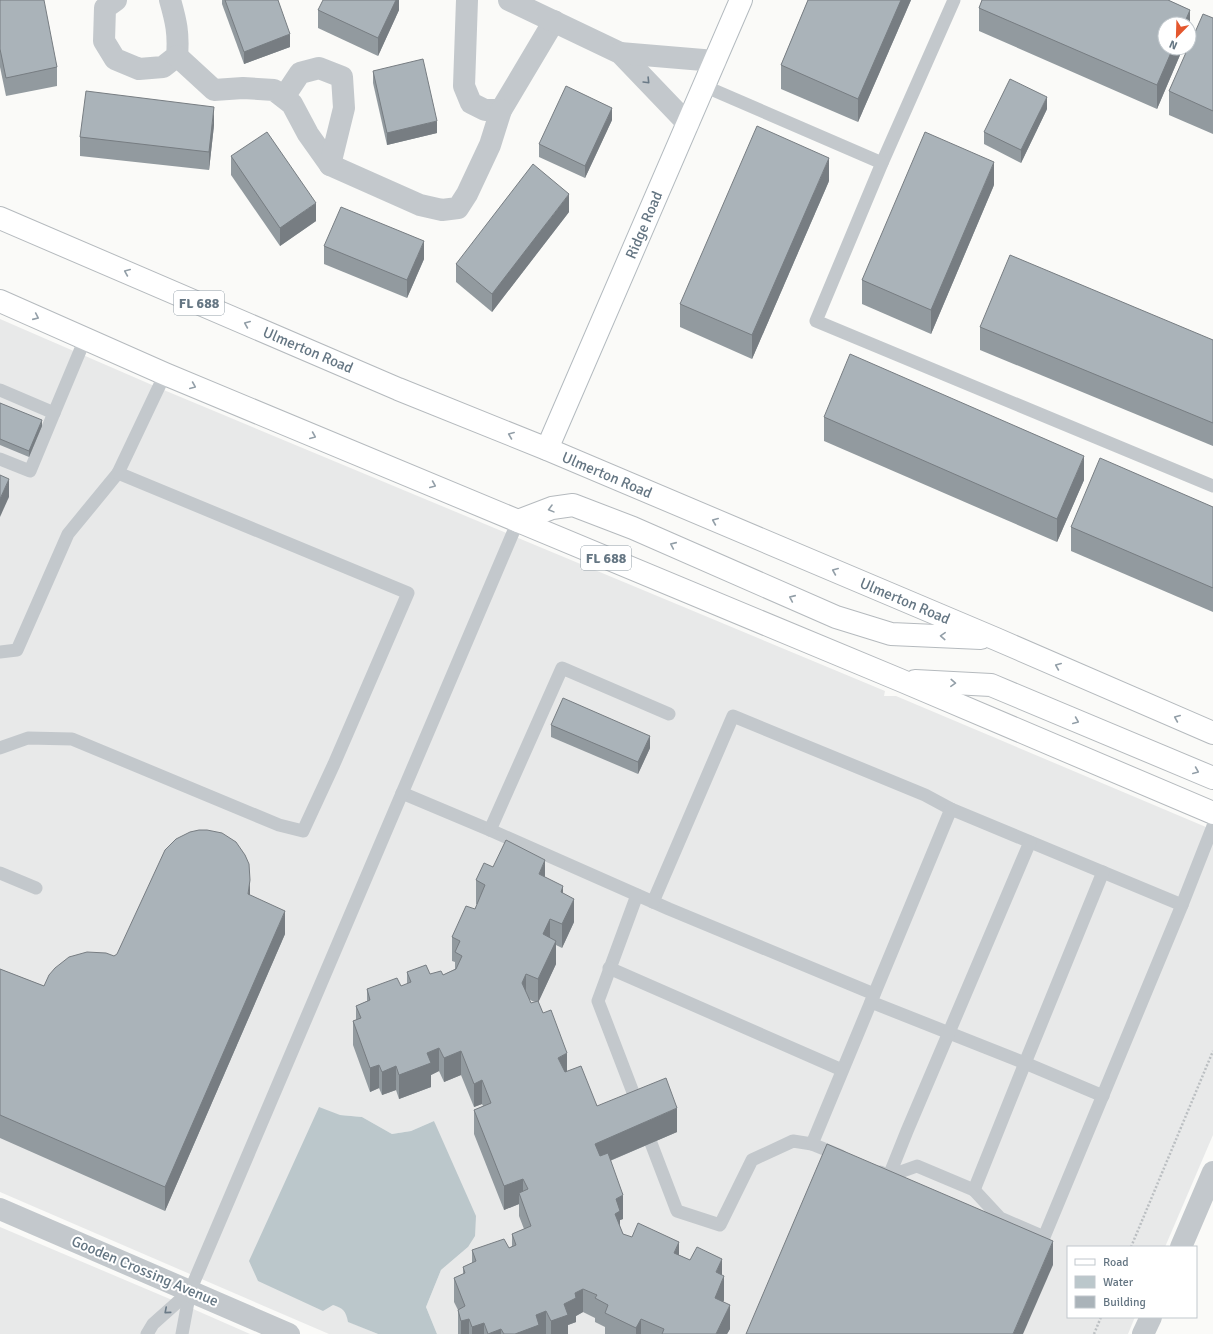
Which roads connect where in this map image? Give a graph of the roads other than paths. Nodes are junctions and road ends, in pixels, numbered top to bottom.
1 (116, 0) edge
2 (170, 0) edge
3 (467, 0) edge
4 (509, 0) edge
5 (741, 0) edge
6 (954, 0) edge
7 (554, 21) junction
8 (620, 53) junction
9 (177, 56) junction
10 (715, 61) junction
11 (704, 86) junction
12 (284, 97) junction
13 (501, 110) junction
14 (688, 124) junction
15 (882, 163) junction
16 (330, 165) junction
17 (0, 218) edge
18 (0, 301) edge
19 (85, 339) junction
20 (165, 374) junction
21 (0, 390) edge
22 (54, 413) junction
23 (547, 449) junction
24 (0, 458) edge
25 (118, 473) junction
26 (1213, 486) edge
27 (518, 521) junction
28 (996, 639) junction
29 (0, 652) edge
30 (900, 680) junction
31 (669, 714) dead end
32 (1213, 733) edge
33 (0, 748) edge
34 (1213, 778) edge
35 (402, 793) junction
36 (951, 809) junction
37 (1213, 813) edge
38 (1213, 826) edge
39 (490, 830) junction
40 (1030, 842) junction
41 (1103, 872) junction
42 (0, 873) edge
43 (36, 888) dead end
44 (637, 895) junction
45 (654, 902) junction
46 (1182, 905) junction
47 (610, 968) junction
48 (872, 998) junction
49 (949, 1032) junction
50 (1025, 1063) junction
51 (842, 1070) junction
52 (1103, 1096) junction
53 (641, 1112) edge
54 (651, 1143) edge
55 (812, 1144) junction
56 (854, 1162) edge
57 (868, 1168) edge
58 (1213, 1172) edge
59 (889, 1176) junction
60 (974, 1190) junction
61 (0, 1209) edge
62 (1181, 1246) edge
63 (190, 1291) junction
64 (1151, 1318) edge
65 (147, 1334) edge
66 (182, 1334) edge
67 (289, 1334) edge
68 (1143, 1334) edge

1 - 9 street
2 - 9 street
3 - 13 street
4 - 7 street
5 - 10 main road, Ridge Road
6 - 15 lane
7 - 8 street
7 - 13 street
8 - 10 street
8 -> 14 street
9 - 12 street
10 - 11 main road, Ridge Road
11 - 14 main road, Ridge Road
11 - 15 lane
12 - 16 street
12 - 16 street
13 - 16 street
14 - 23 main road, Ridge Road
15 - 26 lane
23 -> 17 main road, Ulmerton Road / FL 688
18 -> 19 main road, FL 688
19 - 20 main road, FL 688
19 - 22 lane
20 - 25 lane
20 -> 27 main road, FL 688
21 - 22 lane
22 - 24 lane
28 -> 23 main road, Ulmerton Road / FL 688
25 - 29 lane
25 - 33 lane
28 -> 27 main road
27 - 30 main road, FL 688
27 - 35 lane
32 -> 28 main road, Ulmerton Road / FL 688
30 -> 34 main road
30 - 37 main road, FL 688
31 - 39 lane
35 - 39 lane
35 - 63 lane
36 - 40 lane
36 - 45 lane
36 - 48 lane
38 - 46 lane
39 - 44 lane
40 - 41 lane
40 - 49 lane
41 - 46 lane
41 - 50 lane
42 - 43 lane
44 - 45 lane
44 - 47 lane
45 - 48 lane
46 - 52 lane
47 - 51 lane
47 - 53 lane
48 - 49 lane
48 - 51 lane
49 - 50 lane
49 - 59 lane
50 - 52 lane
50 - 60 lane
51 - 55 lane
52 - 60 lane
54 - 55 lane
55 - 56 lane
57 - 59 lane
58 - 62 street
59 - 60 lane
61 - 63 street, Gooden Crossing Avenue
63 -> 65 lane
63 - 66 lane
63 - 67 street, Gooden Crossing Avenue
64 - 68 street

